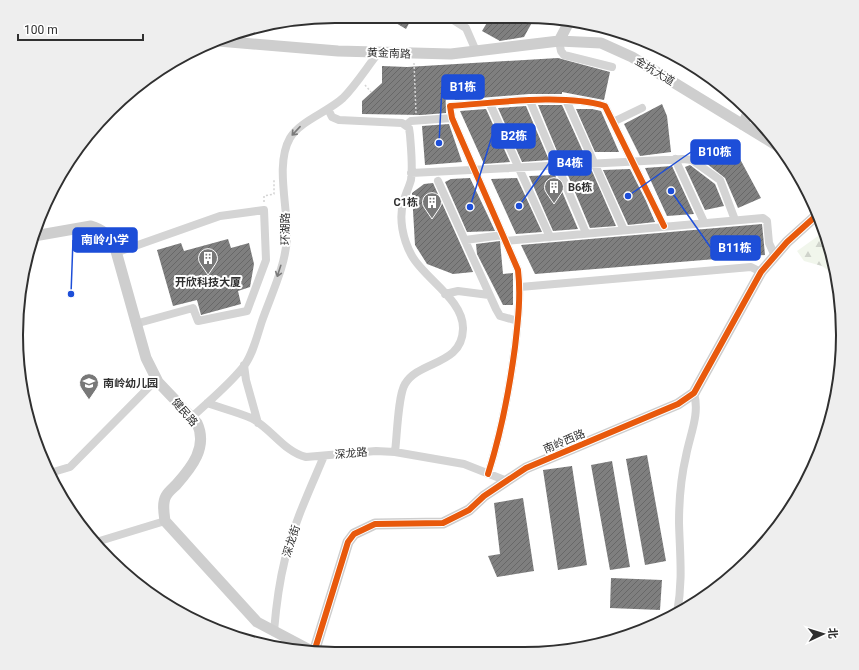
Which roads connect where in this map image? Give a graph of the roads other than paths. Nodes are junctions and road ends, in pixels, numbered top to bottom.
1 (458, 23) edge
2 (567, 26) edge
3 (560, 41) junction
4 (230, 42) edge
5 (476, 51) junction
6 (379, 52) junction
7 (612, 67) dead end
8 (566, 100) junction
9 (530, 101) junction
10 (490, 104) junction
11 (642, 108) dead end
12 (328, 109) junction
13 (746, 116) edge
14 (452, 118) junction
15 (614, 122) junction
16 (406, 125) junction
17 (742, 125) junction
18 (769, 141) edge
19 (675, 159) junction
20 (632, 162) junction
21 (594, 164) junction
22 (557, 166) junction
23 (520, 168) junction
24 (475, 171) junction
25 (411, 173) junction
26 (438, 181) dead end
27 (813, 219) edge
28 (736, 220) junction
29 (704, 222) junction
30 (664, 226) junction
31 (624, 230) junction
32 (586, 233) junction
33 (40, 235) edge
34 (550, 237) junction
35 (504, 238) junction
36 (465, 240) junction
37 (118, 252) junction
38 (775, 256) junction
39 (761, 272) junction
40 (520, 287) junction
41 (445, 294) junction
42 (490, 295) junction
43 (518, 321) junction
44 (135, 324) junction
45 (244, 365) junction
46 (157, 379) junction
47 (694, 393) junction
48 (207, 403) junction
49 (192, 417) junction
50 (258, 423) junction
51 (395, 452) junction
52 (324, 456) junction
53 (54, 472) edge
54 (488, 474) junction
55 (507, 480) junction
56 (165, 521) junction
57 (100, 541) edge
58 (678, 606) edge
59 (274, 631) junction
60 (300, 645) edge
61 (316, 646) edge

1 - 5 street
2 - 3 street
3 - 5 street, 黄金南路
3 - 7 street
3 - 17 street, 金坑大道
4 - 6 street, 黄金南路
5 - 6 street, 黄金南路
6 - 12 street, 环湖路
8 - 9 street
8 - 15 street
8 - 21 street
9 - 10 street
9 - 22 street
10 - 14 street
10 - 23 street
11 - 15 street
12 - 16 street
12 -> 45 street, 环湖路
13 - 17 street
14 - 16 street
14 - 24 street
15 - 20 street
16 - 25 street
17 - 18 street
19 - 20 street
19 - 28 street
19 - 29 street
20 - 21 street
20 - 30 street
21 - 22 street
21 - 31 street
22 - 23 street
22 - 32 street
23 - 24 street
23 - 34 street
24 - 25 street
24 - 35 street
25 - 41 street
26 - 36 street
27 - 38 street, 南岭西路
28 - 29 street
28 - 38 street
29 - 30 street
30 - 31 street
31 - 32 street
32 - 34 street
33 - 37 street, 健民路
34 - 35 street
35 - 36 street
35 - 40 street
36 - 42 street
37 - 44 street, 健民路
37 - 44 street
38 - 39 street, 南岭西路
39 - 40 street
39 - 47 street, 南岭西路
40 - 43 street
41 - 42 street
41 - 51 street
42 - 43 street
43 - 54 street
44 - 46 street, 健民路
45 - 48 street, 环湖路
45 - 50 street
46 - 49 street, 健民路
46 - 53 street
47 - 55 street, 南岭西路
47 - 58 street
48 - 49 street, 环湖路
48 - 50 street, 深龙路
49 - 56 street, 健民路
50 - 52 street, 深龙路
51 - 52 street, 深龙路
51 - 54 street, 深龙路
52 - 59 street, 深龙街
54 - 55 street, 深龙路
55 - 61 street, 南岭西路
56 - 57 street
56 - 59 street
59 - 60 street

